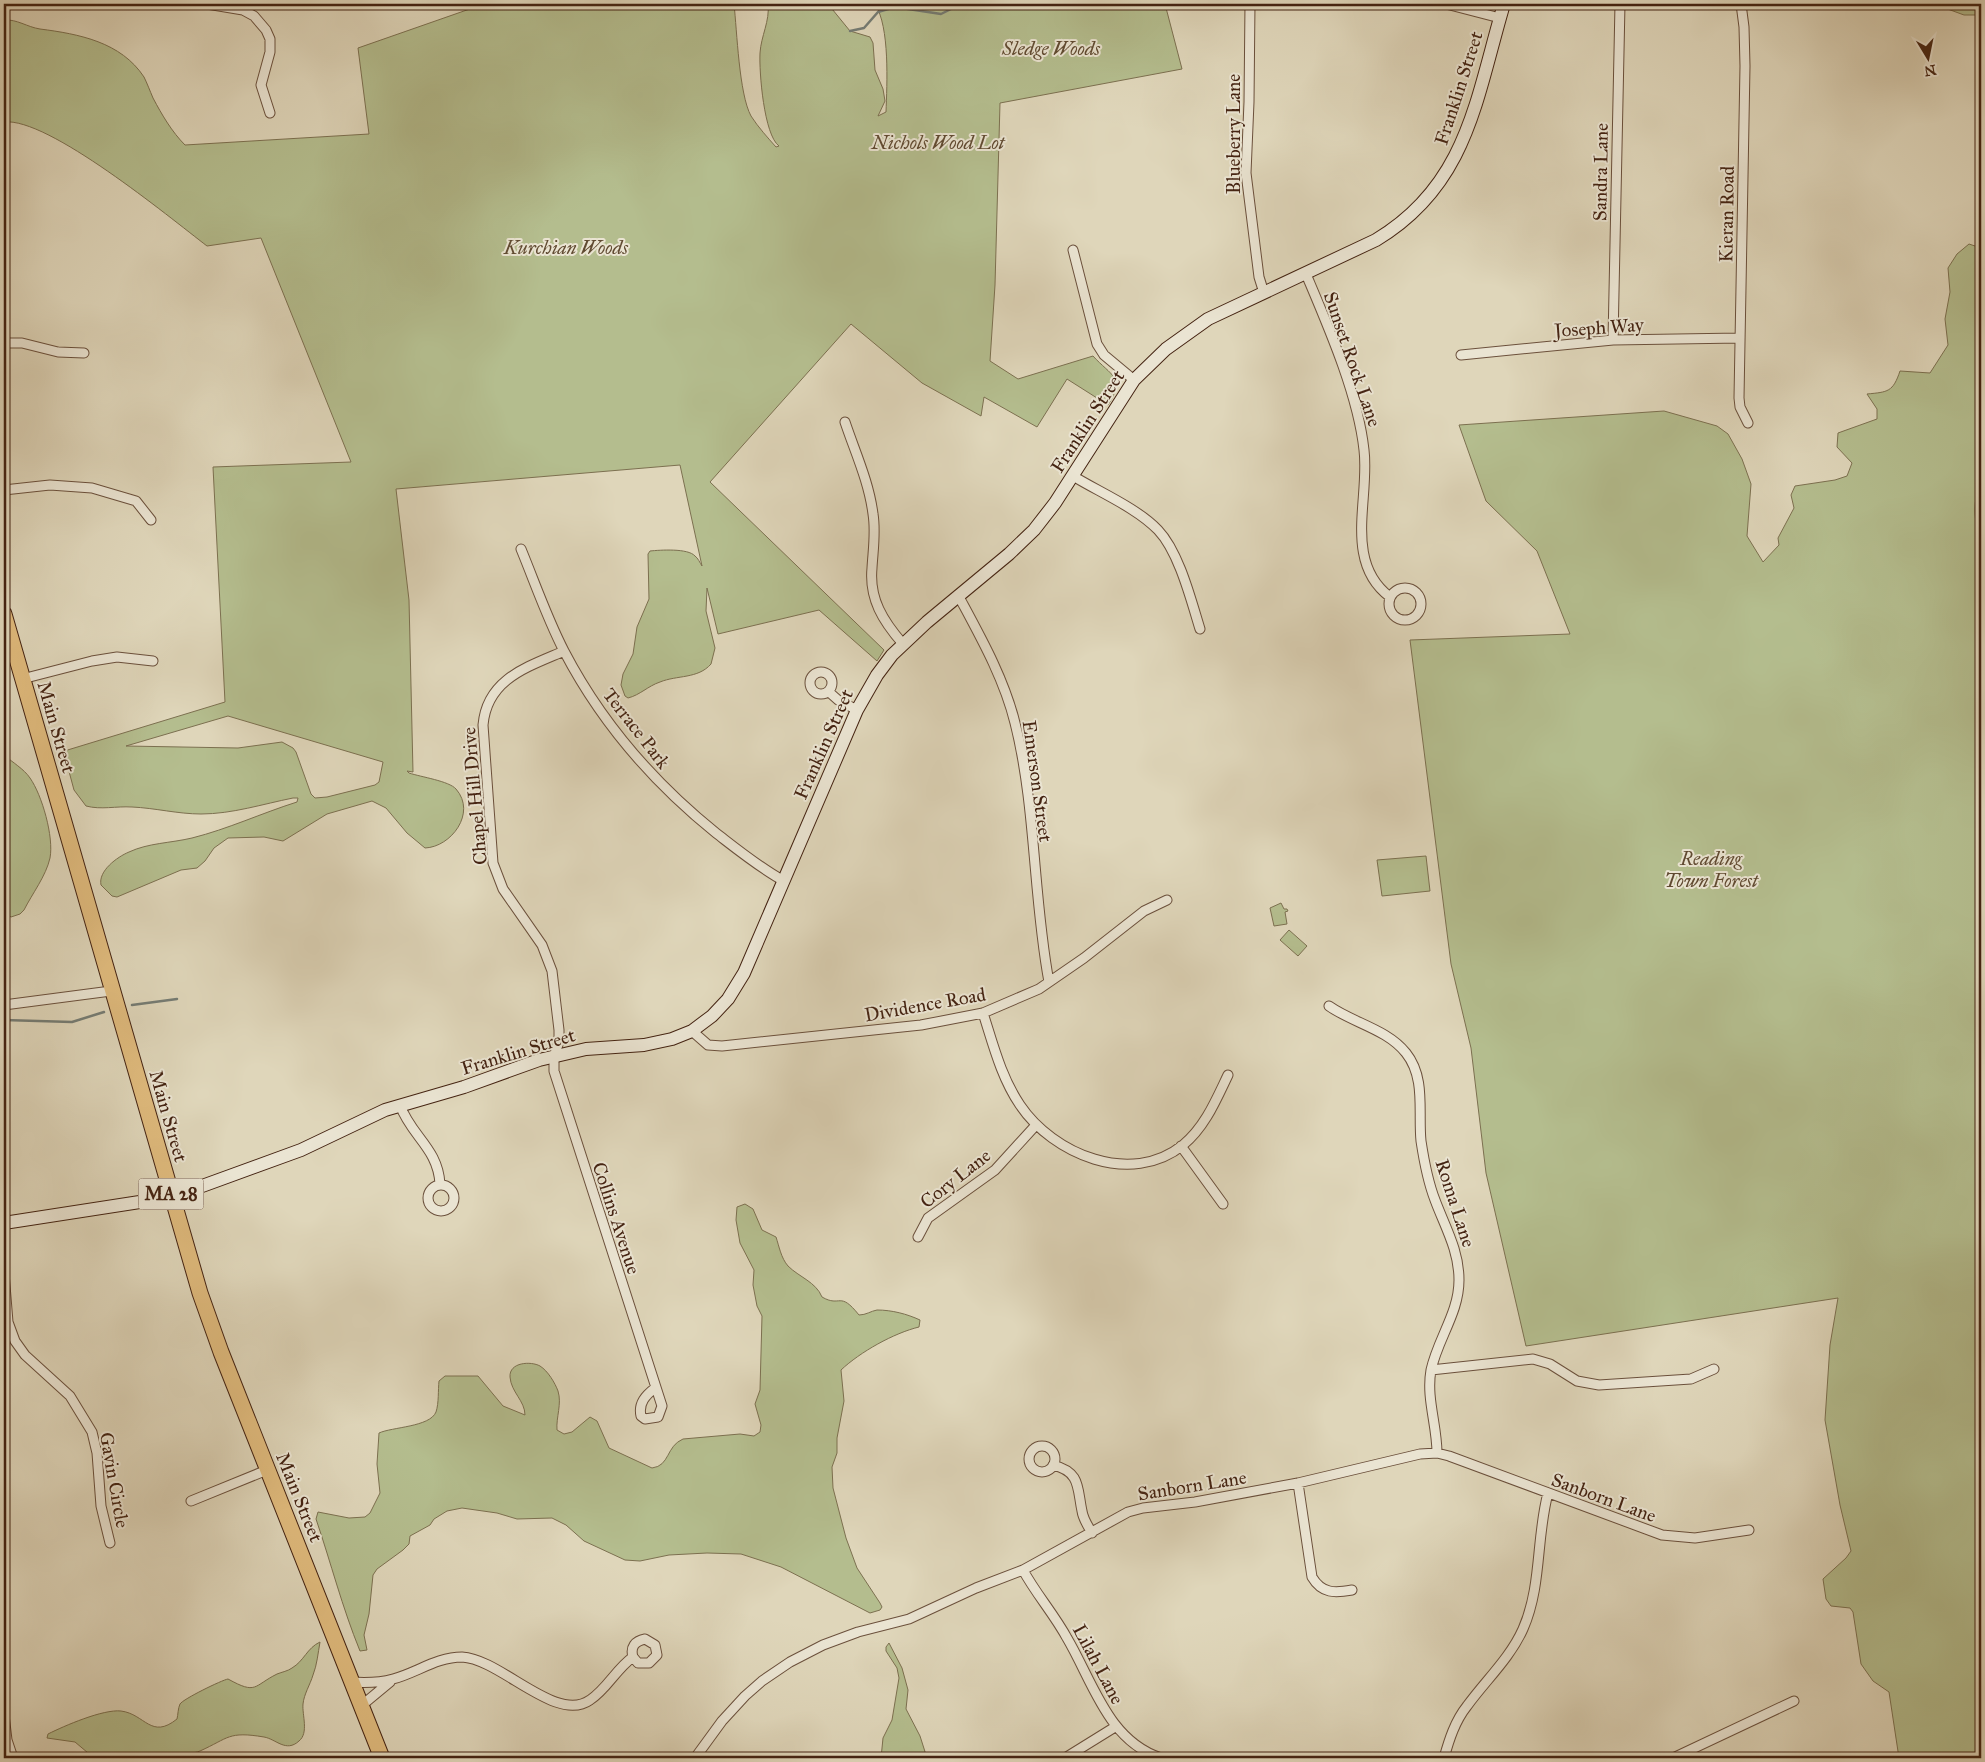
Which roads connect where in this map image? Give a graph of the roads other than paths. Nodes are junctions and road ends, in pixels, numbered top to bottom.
1 (207, 4) edge
2 (1250, 4) edge
3 (1446, 4) edge
4 (1504, 4) edge
5 (1620, 4) edge
6 (1741, 4) edge
7 (1500, 18) junction
8 (270, 113) dead end
9 (1073, 250) dead end
10 (1306, 274) junction
11 (1264, 293) junction
12 (1740, 338) junction
13 (1613, 340) junction
14 (4, 343) edge
15 (84, 353) dead end
16 (1461, 355) dead end
17 (1134, 380) junction
18 (845, 422) dead end
19 (1748, 423) dead end
20 (1073, 476) junction
21 (4, 490) edge
22 (152, 520) dead end
23 (521, 549) dead end
24 (958, 595) junction
25 (1390, 597) dead end
26 (4, 614) edge
27 (1200, 629) dead end
28 (903, 644) junction
29 (564, 651) junction
30 (153, 661) dead end
31 (22, 678) junction
32 (829, 692) dead end
33 (857, 710) junction
34 (784, 881) junction
35 (1167, 900) dead end
36 (1049, 982) junction
37 (111, 991) junction
38 (4, 1005) edge
39 (1329, 1006) dead end
40 (983, 1013) junction
41 (692, 1031) junction
42 (554, 1056) junction
43 (1228, 1076) dead end
44 (400, 1105) junction
45 (1036, 1125) junction
46 (1182, 1146) junction
47 (440, 1184) dead end
48 (172, 1197) junction
49 (1223, 1204) dead end
50 (4, 1222) edge
51 (918, 1236) dead end
52 (4, 1273) edge
53 (1714, 1369) dead end
54 (1431, 1370) junction
55 (656, 1388) dead end
56 (1437, 1453) junction
57 (1053, 1464) dead end
58 (268, 1470) junction
59 (1298, 1483) junction
60 (1548, 1493) junction
61 (191, 1500) dead end
62 (1749, 1530) dead end
63 (1092, 1533) junction
64 (110, 1543) dead end
65 (1023, 1570) junction
66 (1352, 1590) dead end
67 (633, 1657) dead end
68 (394, 1679) junction
69 (351, 1682) junction
70 (1794, 1701) dead end
71 (361, 1706) junction
72 (4, 1715) edge
73 (1115, 1727) junction
74 (13, 1758) edge
75 (382, 1758) edge
76 (696, 1758) edge
77 (1065, 1758) edge
78 (1161, 1758) edge
79 (1444, 1758) edge
80 (1673, 1758) edge

1 - 8 street
2 - 11 street, Blueberry Lane
3 - 7 street
4 - 7 main road, Franklin Street
5 - 13 street, Sandra Lane
6 - 12 street, Kieran Road
7 - 10 main road, Franklin Street
9 - 17 street
10 - 11 main road, Franklin Street
10 - 25 street, Sunset Rock Lane
11 - 17 main road, Franklin Street
12 - 13 street, Joseph Way
12 - 19 street, Kieran Road
13 - 16 street, Joseph Way
14 - 15 street
17 - 20 main road, Franklin Street
18 - 28 street
20 - 24 main road, Franklin Street
20 - 27 street
21 - 22 street
23 - 29 street, Terrace Park
24 - 28 main road, Franklin Street
24 - 36 street, Emerson Street
26 - 31 main road, Main Street / MA 28
28 - 33 main road, Franklin Street
29 - 34 street, Terrace Park
29 - 42 street, Chapel Hill Drive
30 - 31 street
31 - 37 main road, Main Street / MA 28
32 - 33 street
33 - 34 main road, Franklin Street
34 - 41 main road, Franklin Street
35 - 36 street, Dividence Road
36 - 40 street, Dividence Road
37 - 38 street
37 - 48 main road, Main Street / MA 28
39 - 54 street, Roma Lane
40 - 41 street, Dividence Road
40 - 45 street
41 - 42 main road, Franklin Street
42 - 44 main road, Franklin Street
42 - 55 street, Collins Avenue
43 - 46 street
44 - 47 street
44 - 48 main road, Franklin Street
45 - 46 street
45 - 51 street, Cory Lane
46 - 49 street
48 - 50 main road, Franklin Street
48 - 58 main road, Main Street / MA 28
52 - 64 street, Gavin Circle
53 - 54 street
54 - 56 street, Roma Lane
56 - 59 street, Sanborn Lane
56 - 60 street, Sanborn Lane
57 - 63 street
58 - 61 street
58 - 69 main road, Main Street / MA 28
59 - 63 street, Sanborn Lane
59 - 66 street
60 - 62 street, Sanborn Lane
60 - 79 street
63 - 65 street, Sanborn Lane
65 - 73 street, Lilah Lane
65 - 76 street, Sanborn Lane
67 - 68 street
68 - 69 street
68 - 71 street
69 - 71 main road, Main Street / MA 28
70 - 80 street
71 - 75 main road, Main Street / MA 28
72 - 74 street
73 - 77 street
73 - 78 street, Lilah Lane

